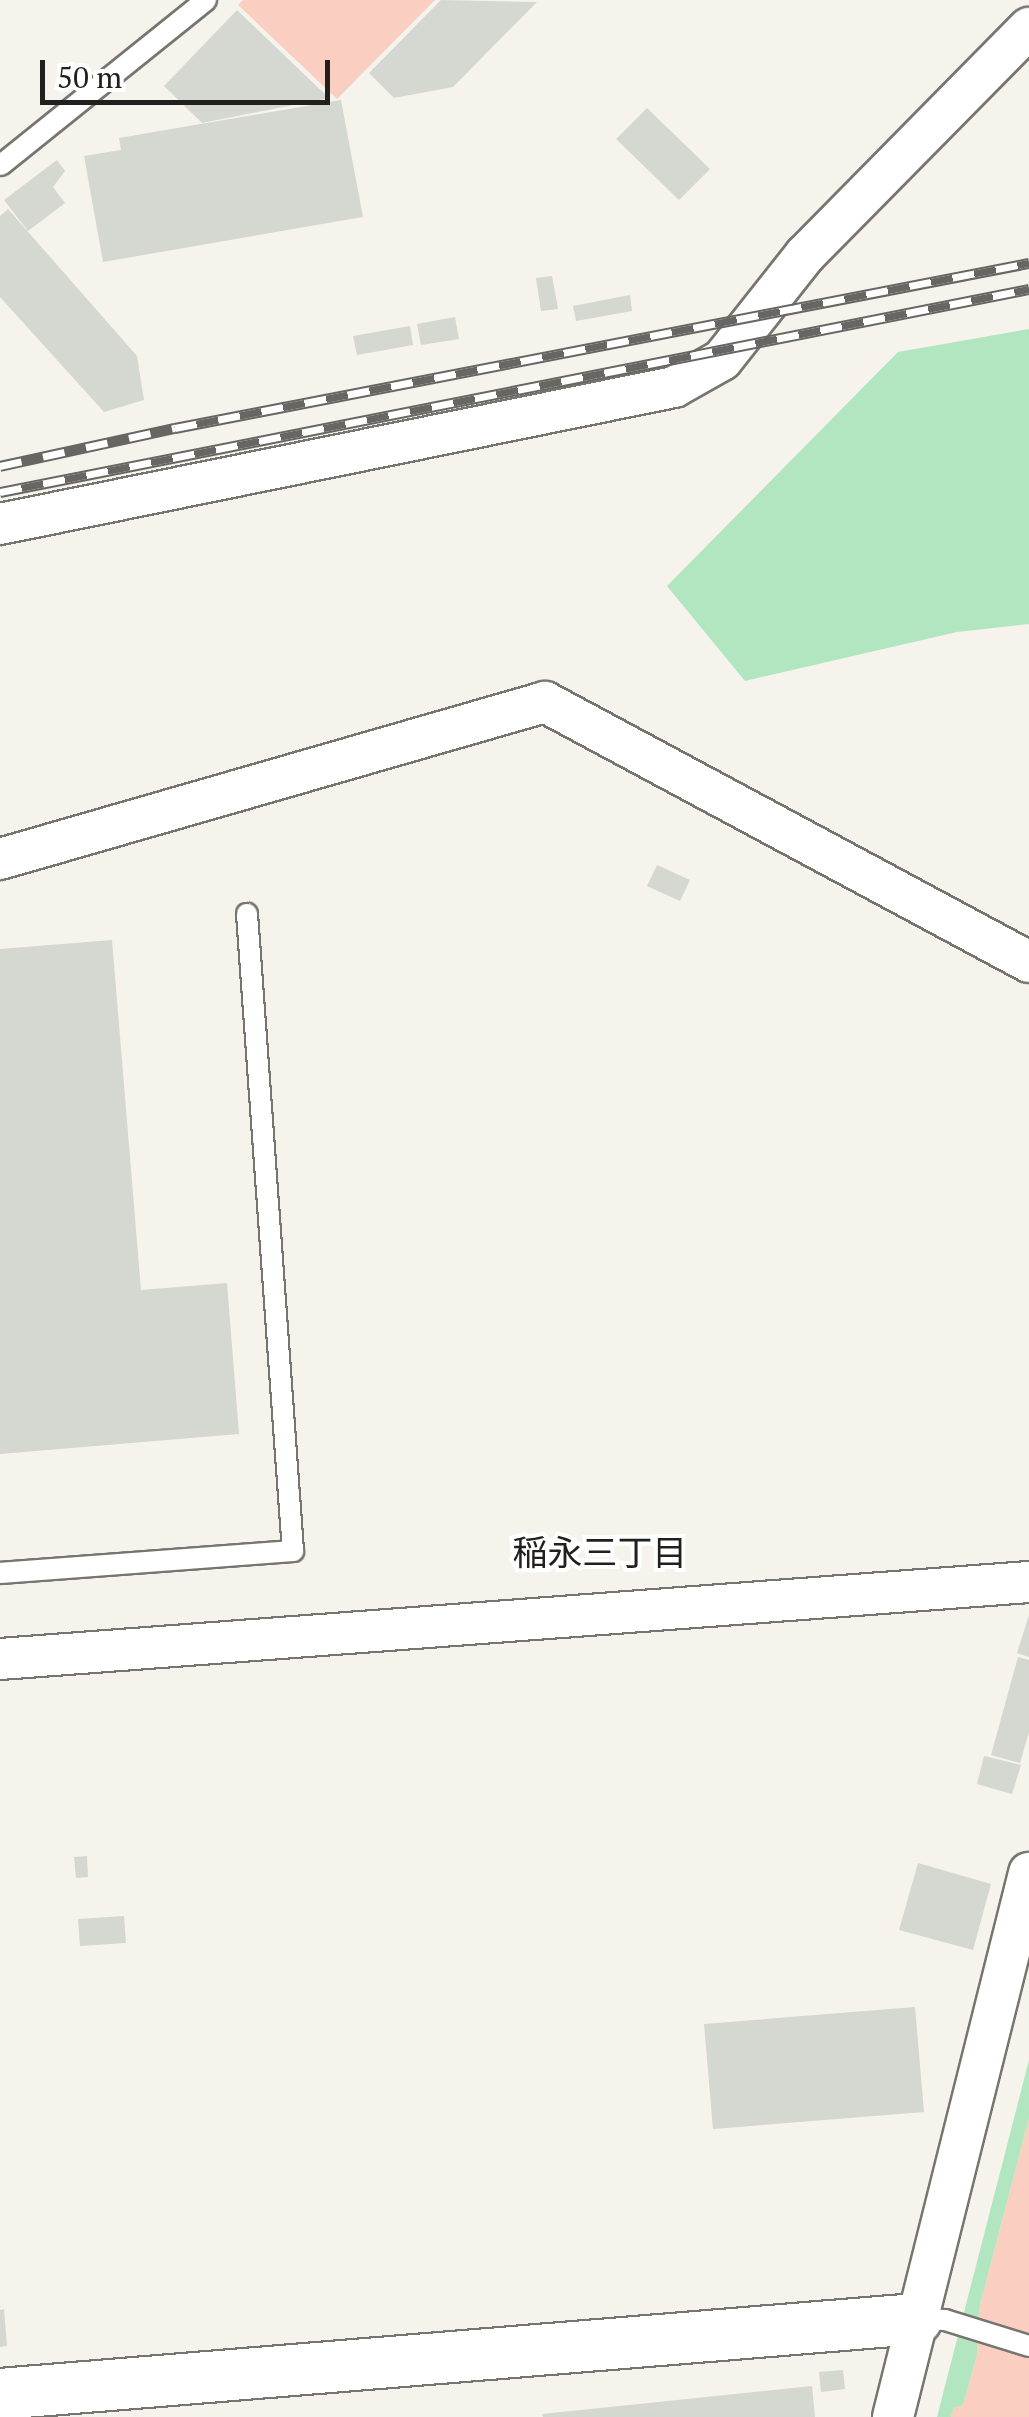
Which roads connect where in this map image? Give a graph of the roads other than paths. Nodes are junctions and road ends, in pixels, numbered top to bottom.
1 (206, 0) edge
2 (1029, 28) edge
3 (1, 165) edge
4 (0, 524) edge
5 (0, 858) edge
6 (247, 914) dead end
7 (1029, 962) edge
8 (0, 1574) edge
9 (1029, 1582) edge
10 (0, 1659) edge
11 (1029, 1874) edge
12 (931, 2320) junction
13 (1029, 2346) edge
14 (0, 2394) edge
15 (893, 2417) edge

1 - 3 lane
2 - 4 street
5 - 7 street
6 - 8 lane
9 - 10 street
11 - 12 street
12 - 13 lane
12 - 14 street
12 - 15 street

